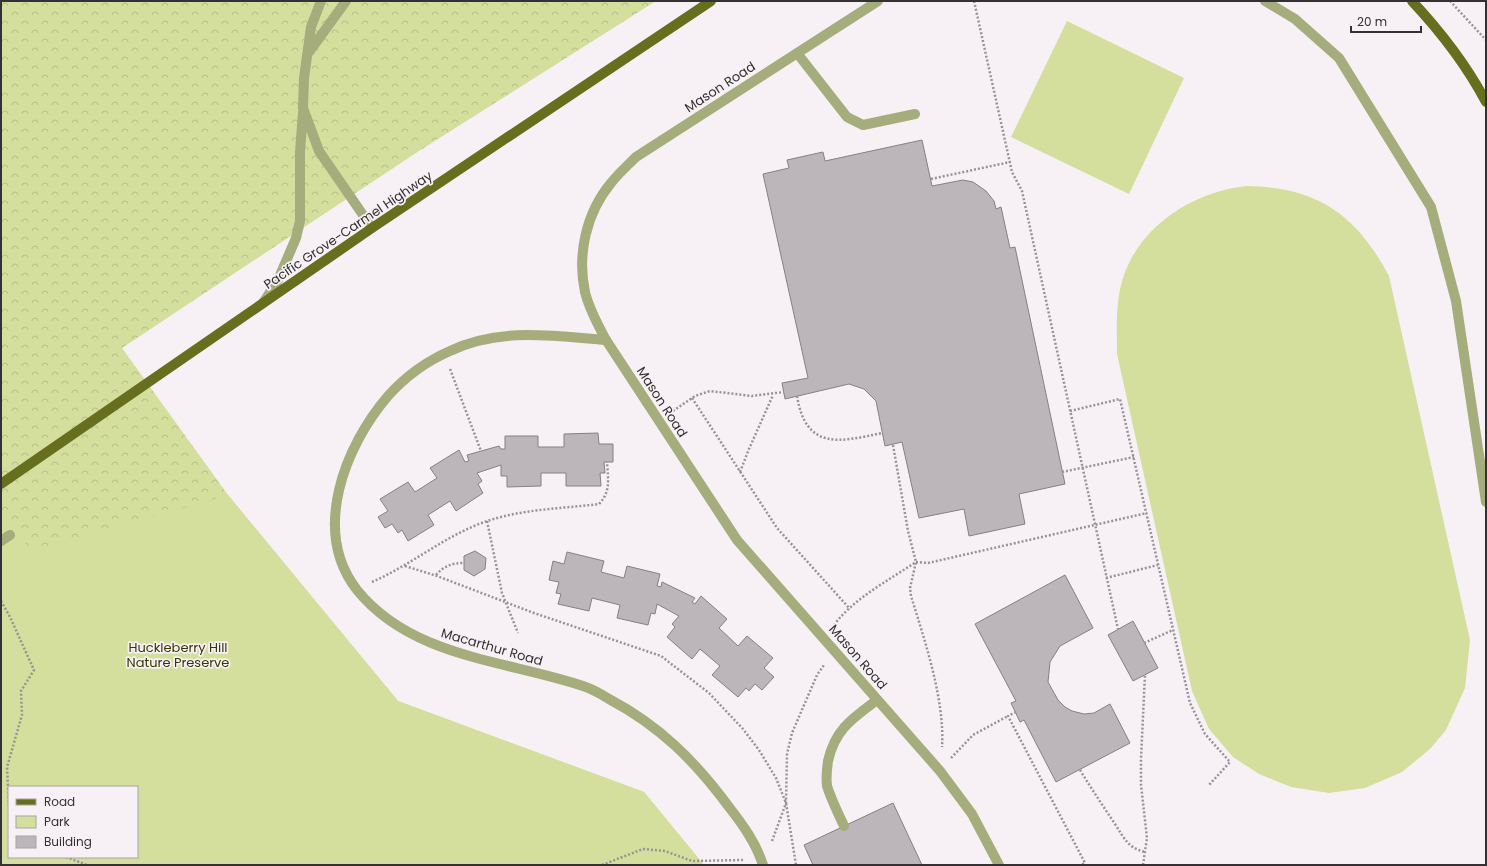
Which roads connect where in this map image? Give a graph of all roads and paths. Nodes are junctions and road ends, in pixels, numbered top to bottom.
1 (321, 1) edge
2 (346, 1) edge
3 (711, 1) edge
4 (878, 1) edge
5 (974, 1) edge
6 (1266, 1) edge
7 (1412, 1) edge
8 (1450, 1) edge
9 (1486, 40) edge
10 (308, 53) junction
11 (797, 53) junction
12 (1486, 102) edge
13 (303, 108) junction
14 (915, 114) dead end
15 (1010, 162) junction
16 (931, 180) dead end
17 (372, 228) junction
18 (262, 304) junction
19 (606, 340) junction
20 (445, 354) junction
21 (784, 392) dead end
22 (774, 395) junction
23 (797, 396) dead end
24 (692, 398) junction
25 (1070, 411) junction
26 (659, 421) junction
27 (882, 433) dead end
28 (892, 445) dead end
29 (481, 451) dead end
30 (1134, 457) junction
31 (607, 462) dead end
32 (1082, 468) junction
33 (740, 472) junction
34 (1062, 472) dead end
35 (1, 484) edge
36 (1486, 502) edge
37 (1147, 513) junction
38 (487, 521) junction
39 (1094, 526) junction
40 (10, 536) dead end
41 (1, 542) edge
42 (916, 562) junction
43 (464, 563) dead end
44 (1158, 565) junction
45 (405, 566) junction
46 (436, 575) junction
47 (1106, 578) junction
48 (356, 589) junction
49 (874, 590) dead end
50 (1, 601) edge
51 (505, 601) junction
52 (850, 609) dead end
53 (1118, 629) dead end
54 (1172, 630) junction
55 (518, 633) dead end
56 (1144, 643) dead end
57 (1145, 674) dead end
58 (809, 694) dead end
59 (877, 700) junction
60 (1016, 712) dead end
61 (1008, 716) junction
62 (1080, 770) dead end
63 (940, 771) junction
64 (1209, 785) dead end
65 (8, 786) edge
66 (786, 803) junction
67 (844, 826) dead end
68 (771, 846) dead end
69 (1145, 852) junction
70 (69, 858) edge
71 (745, 860) dead end
72 (87, 865) edge
73 (602, 865) edge
74 (763, 865) edge
75 (796, 865) edge
76 (1000, 865) edge
77 (1081, 865) edge
78 (1143, 865) edge

1 - 10 street
2 - 10 street
3 - 17 main road, Pacific Grove-Carmel Highway
4 - 11 street, Mason Road
5 - 15 path
6 - 36 street
7 - 12 main road
8 - 9 path
10 - 13 street
11 - 14 street
11 - 19 street, Mason Road
13 - 17 street
13 - 18 street
15 - 16 path
15 - 25 path
17 - 18 main road, Pacific Grove-Carmel Highway
18 - 35 main road, Pacific Grove-Carmel Highway
19 - 20 street, Macarthur Road
19 - 26 street, Mason Road
20 - 29 path
20 - 48 street, Macarthur Road
21 - 22 path
22 - 24 path
22 - 33 path
23 - 27 path
24 - 26 path
24 - 33 path
25 - 30 path
25 - 32 path
26 - 59 street, Mason Road
28 - 42 path
30 - 32 path
30 - 37 path
31 - 38 path
32 - 34 path
32 - 39 path
33 - 52 path
37 - 39 path
37 - 44 path
38 - 45 path
38 - 51 path
39 - 42 path
39 - 47 path
40 - 41 street
42 - 49 path
42 - 63 path
43 - 46 path
44 - 47 path
44 - 54 path
45 - 46 path
45 - 48 path
46 - 51 path
47 - 53 path
48 - 74 street, Macarthur Road
50 - 65 path
51 - 55 path
51 - 66 path
54 - 56 path
54 - 64 path
57 - 69 path
58 - 66 path
59 - 63 street, Mason Road
59 - 67 street
60 - 61 path
61 - 63 path
61 - 77 path
62 - 69 path
63 - 76 street, Mason Road
66 - 68 path
66 - 75 path
69 - 78 path
70 - 72 path
71 - 73 path

